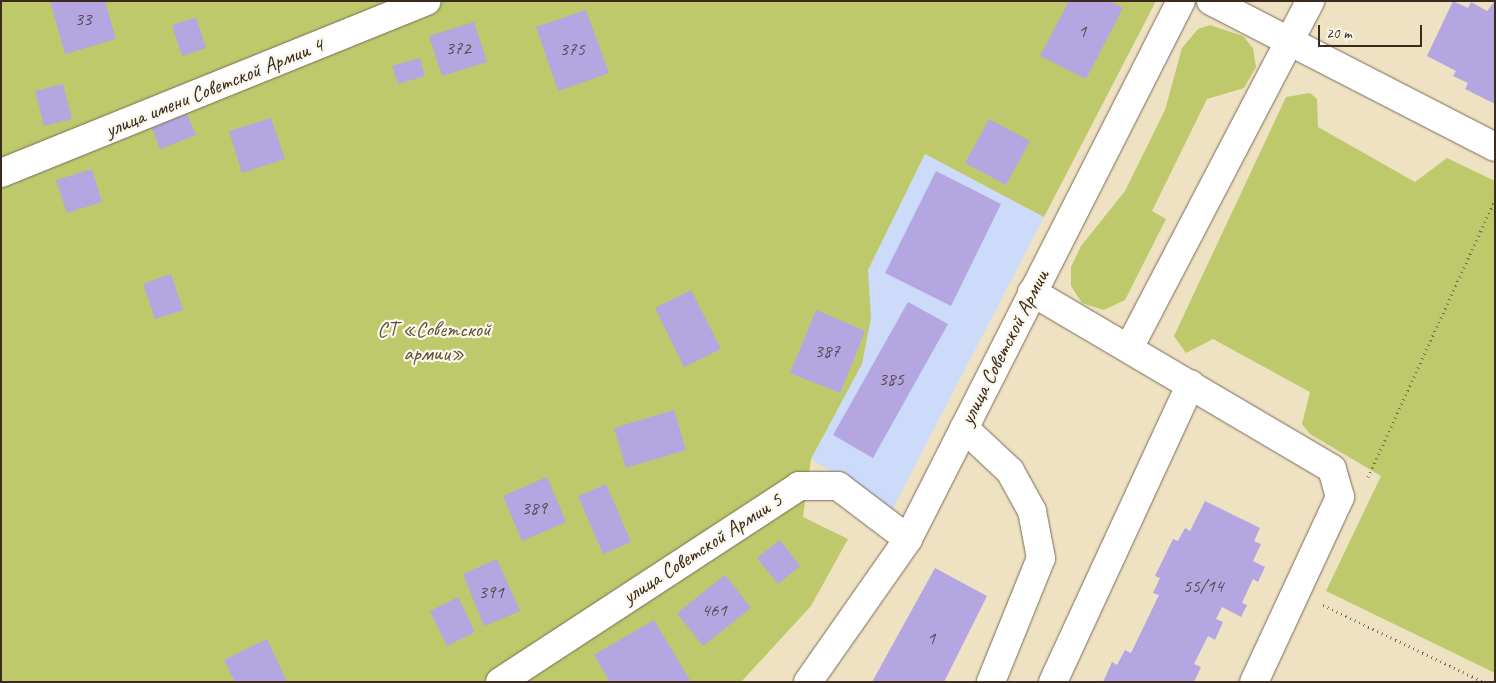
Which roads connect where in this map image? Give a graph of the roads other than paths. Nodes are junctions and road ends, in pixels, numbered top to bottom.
1 (427, 1) edge
2 (1181, 1) edge
3 (1211, 1) edge
4 (1310, 1) edge
5 (1289, 43) junction
6 (1495, 147) edge
7 (1, 173) edge
8 (1032, 292) junction
9 (1130, 346) junction
10 (1190, 384) junction
11 (964, 428) junction
12 (908, 538) junction
13 (500, 682) edge
14 (808, 682) edge
15 (991, 682) edge
16 (1053, 682) edge
17 (1254, 682) edge

1 - 7 street, улица имени Советской Армии 4
2 - 8 street, улица Советской Армии
3 - 5 street
4 - 5 street
5 - 6 street
5 - 9 street
8 - 9 street
8 - 11 street, улица Советской Армии
9 - 10 street
10 - 16 street
10 - 17 street
11 - 12 street, улица Советской Армии
11 - 15 street
12 - 13 street, улица Советской Армии 5
12 - 14 street, улица Советской Армии

